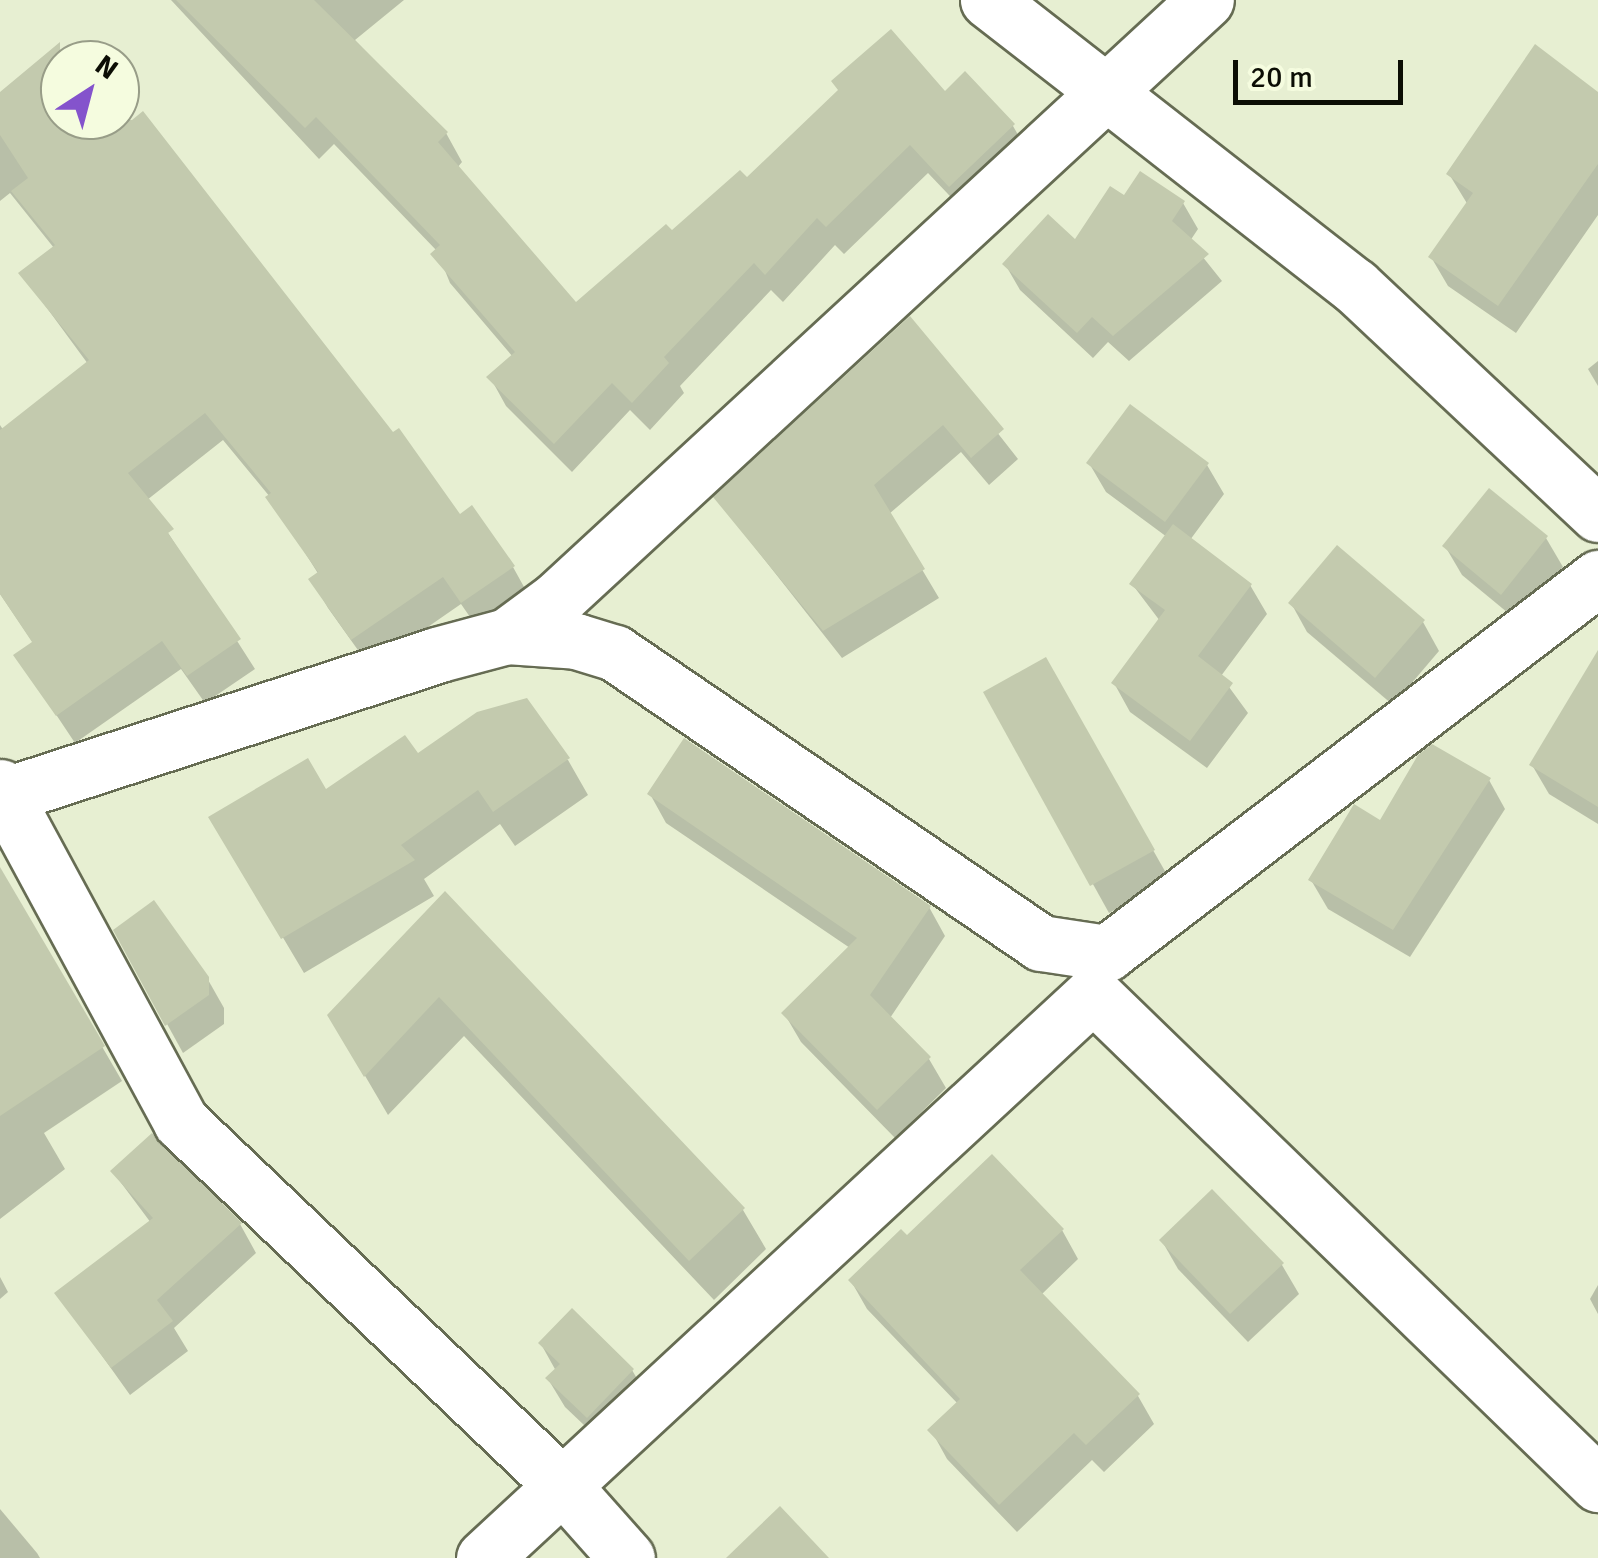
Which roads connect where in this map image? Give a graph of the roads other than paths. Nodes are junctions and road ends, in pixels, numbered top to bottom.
1 (988, 0) edge
2 (1206, 0) edge
3 (1105, 92) junction
4 (1598, 514) edge
5 (1598, 578) edge
6 (506, 636) junction
7 (2, 793) edge
8 (1084, 971) junction
9 (1598, 1484) edge
10 (563, 1486) junction
11 (484, 1558) edge
12 (627, 1558) edge

1 - 3 street
2 - 3 street
3 - 4 street
3 - 6 street
5 - 8 street
6 - 7 street
6 - 8 street
7 - 10 street
8 - 9 street
8 - 10 street
10 - 11 street
10 - 12 street

